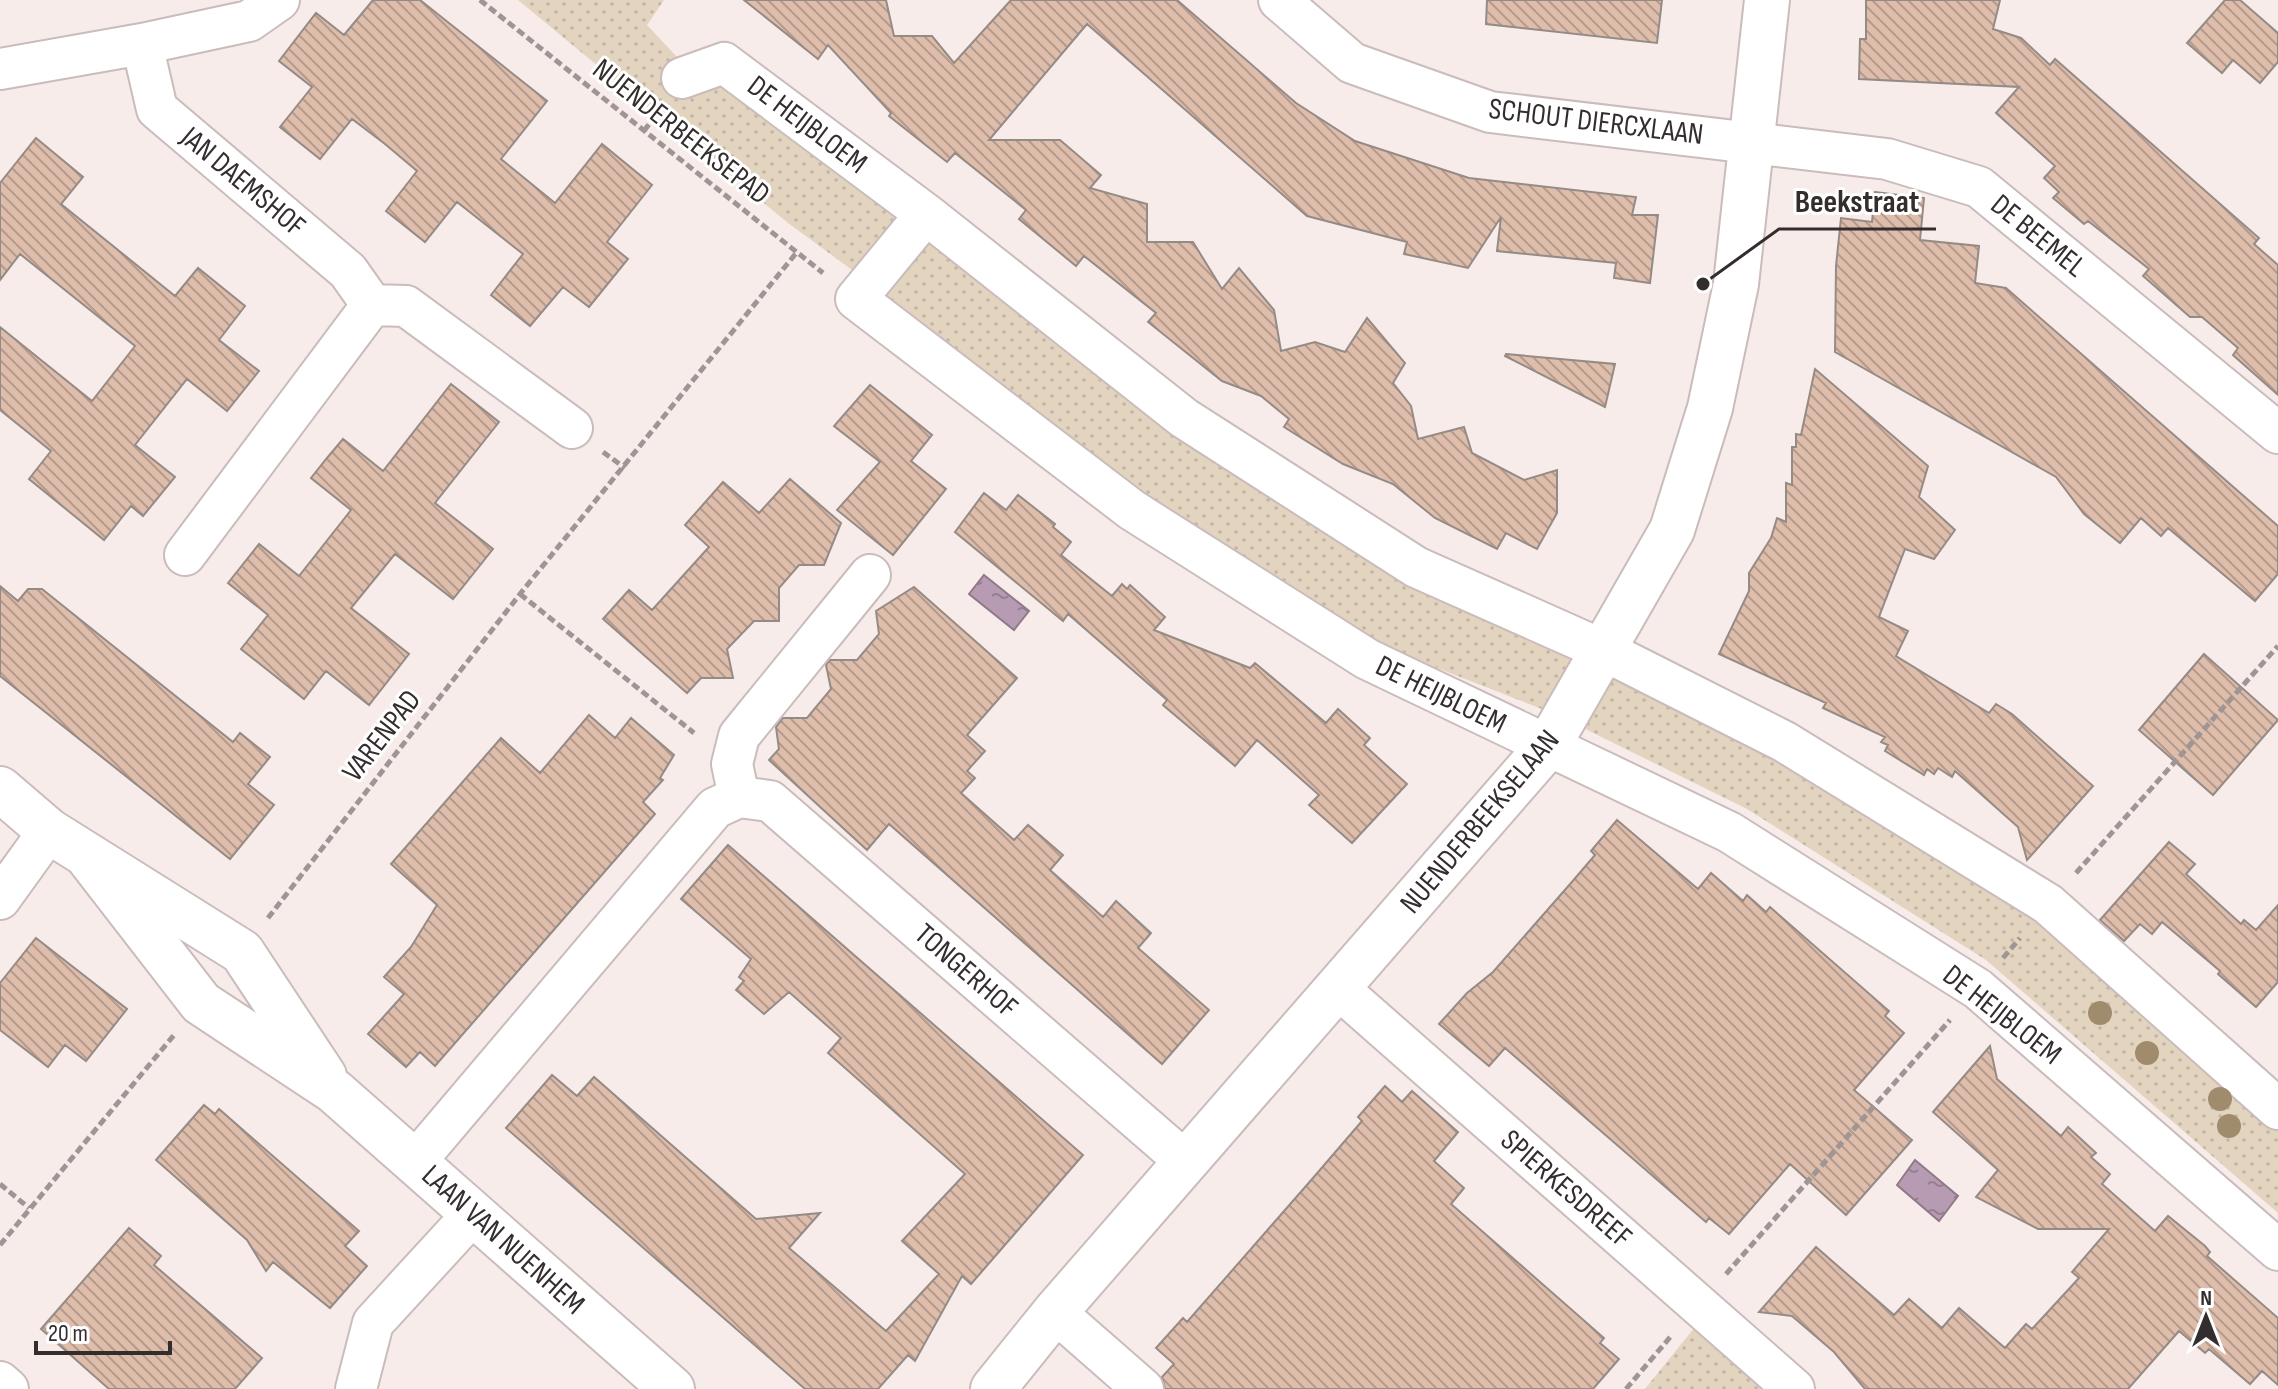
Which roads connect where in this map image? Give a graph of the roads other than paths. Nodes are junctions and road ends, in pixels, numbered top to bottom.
1 (279, 0) edge
2 (1279, 0) edge
3 (1767, 0) edge
4 (142, 44) junction
5 (0, 69) edge
6 (682, 78) dead end
7 (1751, 141) junction
8 (926, 214) junction
9 (372, 305) junction
10 (572, 428) dead end
11 (2278, 433) edge
12 (185, 555) dead end
13 (870, 575) dead end
14 (1605, 651) junction
15 (1548, 746) junction
16 (736, 781) junction
17 (0, 789) edge
18 (49, 831) junction
19 (88, 857) junction
20 (0, 899) edge
21 (1339, 989) junction
22 (334, 1091) junction
23 (2278, 1109) edge
24 (415, 1162) junction
25 (1186, 1162) junction
26 (473, 1214) junction
27 (2278, 1250) edge
28 (1055, 1312) junction
29 (0, 1382) edge
30 (8, 1389) edge
31 (356, 1389) edge
32 (672, 1389) edge
33 (993, 1389) edge
34 (1143, 1389) edge
35 (1794, 1389) edge

1 - 4 street
2 - 7 street, SCHOUT DIERCXLAAN
3 - 7 street, NUENDERBEEKSELAAN
4 - 5 street
4 - 9 street, JAN DAEMSHOF
6 - 8 street, DE HEIJBLOEM
7 - 11 street, DE BEEMEL
7 - 14 street, NUENDERBEEKSELAAN
8 - 14 street, DE HEIJBLOEM
8 - 15 street, DE HEIJBLOEM
9 - 10 street
9 - 12 street
13 - 16 street
14 - 15 street, NUENDERBEEKSELAAN
14 - 23 street, DE HEIJBLOEM
15 - 21 street, NUENDERBEEKSELAAN
15 - 27 street, DE HEIJBLOEM
16 - 24 street
16 - 25 street, TONGERHOF
17 - 18 street, LAAN VAN NUENHEM
18 - 19 street, LAAN VAN NUENHEM
18 - 20 street
19 - 22 street, LAAN VAN NUENHEM
19 - 22 street, LAAN VAN NUENHEM
21 - 25 street, NUENDERBEEKSELAAN
21 - 35 street, SPIERKESDREEF
22 - 24 street, LAAN VAN NUENHEM
24 - 26 street, LAAN VAN NUENHEM
25 - 28 street, NUENDERBEEKSELAAN
26 - 31 street
26 - 32 street, LAAN VAN NUENHEM
28 - 33 street, NUENDERBEEKSELAAN
28 - 34 street
29 - 30 street

